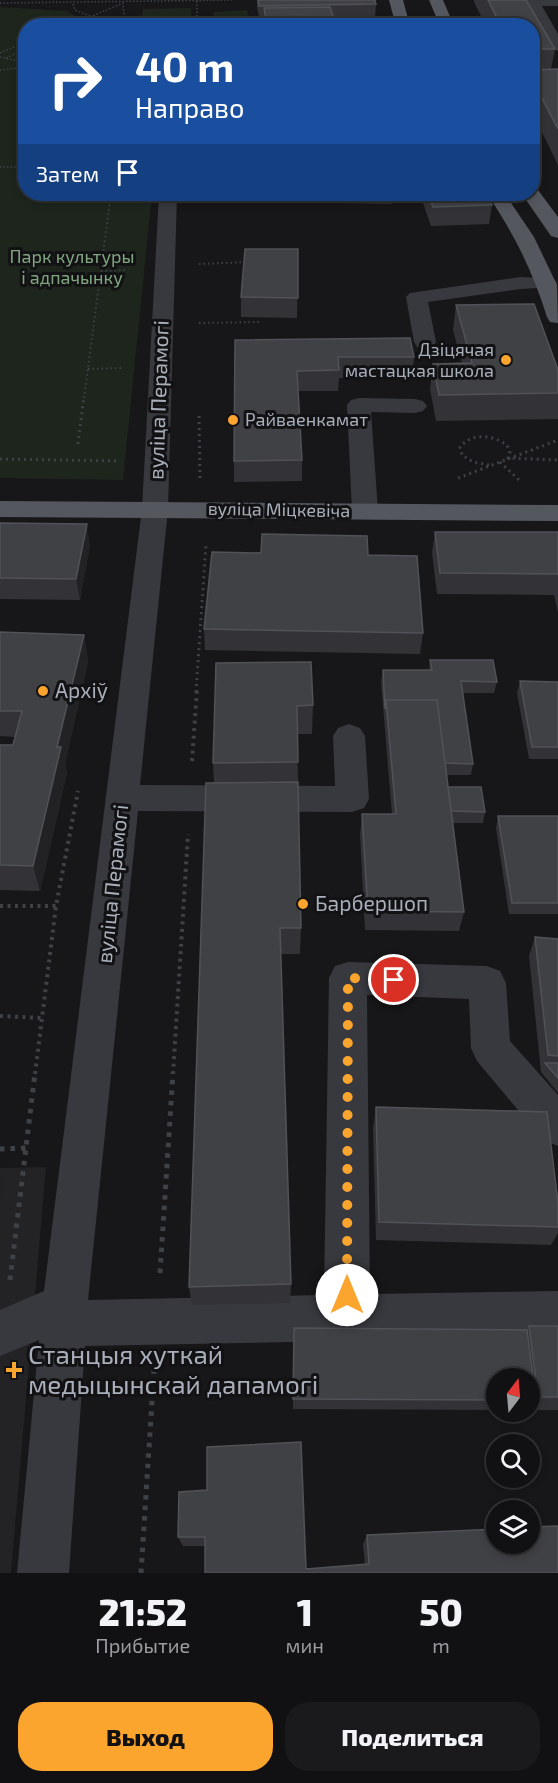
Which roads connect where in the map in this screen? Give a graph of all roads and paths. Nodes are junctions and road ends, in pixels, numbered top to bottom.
1 (232, 0) edge
2 (396, 0) edge
3 (436, 0) edge
4 (196, 1) edge
5 (558, 2) edge
6 (0, 3) edge
7 (123, 3) junction
8 (73, 4) junction
9 (86, 16) junction
10 (82, 18) edge
11 (92, 18) joint
12 (124, 18) edge
13 (197, 18) edge
14 (401, 18) edge
15 (444, 18) edge
16 (18, 45) edge
17 (558, 47) edge
18 (0, 53) edge
19 (18, 53) edge
20 (0, 57) edge
21 (5, 59) junction
22 (18, 61) edge
23 (18, 68) edge
24 (0, 70) edge
25 (0, 167) edge
26 (18, 167) edge
27 (110, 201) edge
28 (168, 201) edge
29 (502, 201) edge
30 (537, 201) edge
31 (558, 232) edge
32 (250, 262) edge
33 (165, 265) junction
34 (127, 270) dead end
35 (101, 271) junction
36 (547, 283) junction
37 (558, 317) edge
38 (259, 322) dead end
39 (163, 324) junction
40 (425, 342) dead end
41 (123, 368) dead end
42 (88, 369) junction
43 (415, 406) dead end
44 (558, 440) edge
45 (78, 444) dead end
46 (508, 458) junction
47 (0, 459) edge
48 (76, 460) dead end
49 (558, 460) edge
50 (489, 465) junction
51 (450, 481) dead end
52 (0, 508) edge
53 (154, 509) junction
54 (216, 509) junction
55 (365, 511) junction
56 (558, 513) edge
57 (349, 736) dead end
58 (81, 779) dead end
59 (122, 798) junction
60 (190, 798) junction
61 (0, 906) edge
62 (56, 906) junction
63 (0, 1016) edge
64 (42, 1018) junction
65 (558, 1126) edge
66 (27, 1148) junction
67 (0, 1149) edge
68 (65, 1314) junction
69 (558, 1314) edge
70 (347, 1317) junction
71 (157, 1321) junction
72 (2, 1332) edge
73 (43, 1573) edge
74 (141, 1573) edge

1 - 4 path
2 - 14 main road
3 - 15 main road
4 - 7 path
4 - 13 path
5 - 17 street
6 - 8 path
7 - 8 path
7 - 11 path
7 - 12 path
8 - 9 path
9 - 10 path
9 - 11 path
16 - 18 path
19 - 21 path
20 - 21 path
21 - 22 path
23 - 24 path
25 - 26 path
27 - 35 path
28 - 33 street, вуліца Перамогі
29 - 36 main road
30 - 31 main road
32 - 33 path
33 - 39 street, вуліца Перамогі
34 - 35 path
35 - 42 path
36 - 37 main road
36 - 40 street
38 - 39 path
39 - 53 street, вуліца Перамогі
41 - 42 path
42 - 45 path
43 - 55 street
44 - 46 path
46 - 49 path
46 - 50 path
46 - 50 path
47 - 48 path
50 - 51 path
52 - 53 main road, вуліца Міцкевіча
53 - 54 main road, вуліца Міцкевіча
53 - 59 street, вуліца Перамогі
54 - 55 main road, вуліца Міцкевіча
54 - 60 path
55 - 56 main road, вуліца Міцкевіча
57 - 60 street
58 - 62 path
59 - 60 street
59 - 68 street, вуліца Перамогі
60 - 71 path
61 - 62 path
62 - 64 path
63 - 64 path
64 - 66 path
65 - 70 street
66 - 67 path
66 - 72 path
68 - 71 street
68 - 72 street
68 - 73 street, вуліца Перамогі
69 - 70 street
70 - 71 street
71 - 74 path

